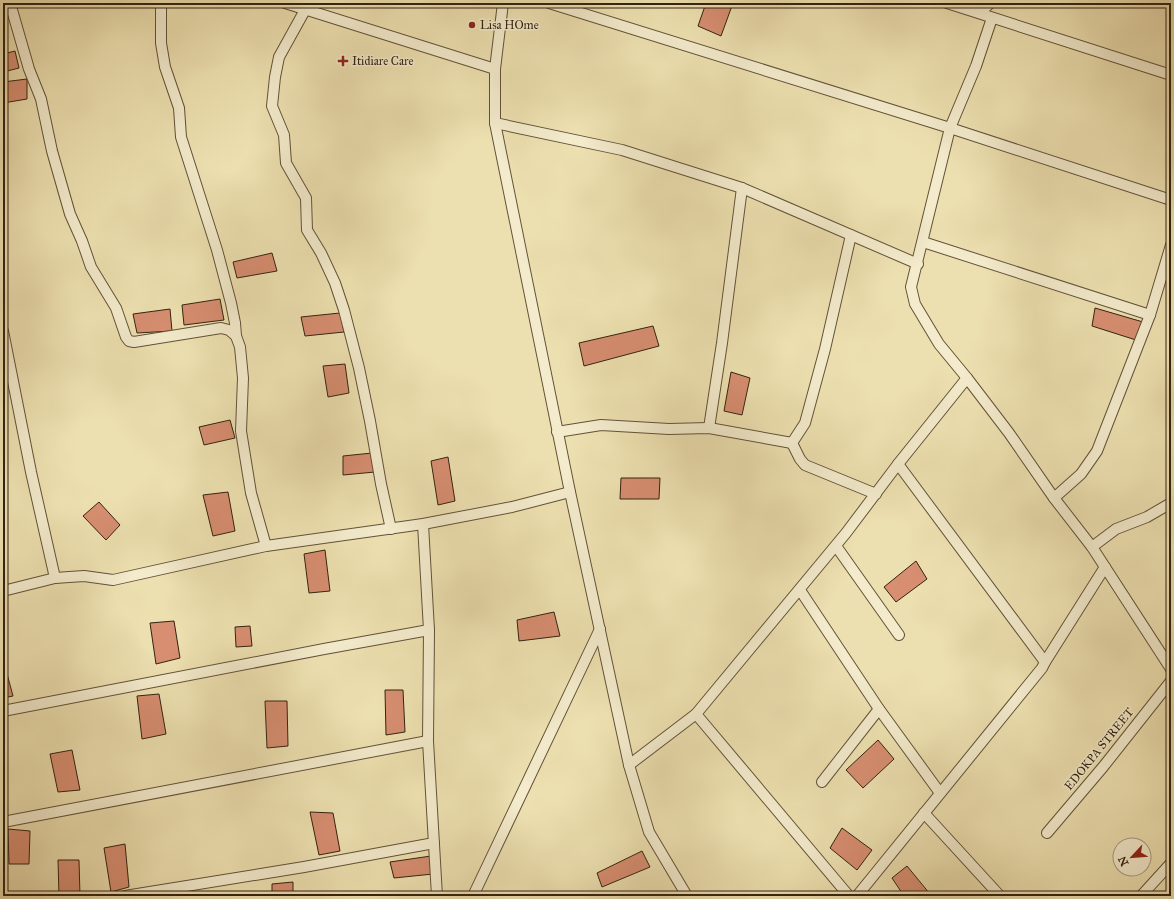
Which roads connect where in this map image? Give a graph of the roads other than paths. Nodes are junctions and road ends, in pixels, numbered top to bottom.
1 (10, 3) edge
2 (161, 3) edge
3 (285, 3) edge
4 (503, 3) edge
5 (549, 3) edge
6 (947, 3) edge
7 (990, 3) edge
8 (305, 10) junction
9 (980, 13) junction
10 (992, 18) junction
11 (495, 69) junction
12 (1169, 72) edge
13 (495, 123) junction
14 (950, 128) junction
15 (742, 188) junction
16 (1171, 200) edge
17 (851, 235) junction
18 (923, 242) junction
19 (1171, 245) edge
20 (918, 264) junction
21 (1150, 315) junction
22 (3, 332) edge
23 (236, 336) junction
24 (967, 378) junction
25 (709, 428) junction
26 (557, 432) junction
27 (792, 443) junction
28 (898, 464) junction
29 (570, 492) junction
30 (876, 494) junction
31 (1054, 498) junction
32 (1171, 503) edge
33 (423, 524) junction
34 (391, 529) junction
35 (266, 546) junction
36 (836, 546) junction
37 (1092, 547) junction
38 (1105, 567) junction
39 (55, 578) junction
40 (800, 590) junction
41 (3, 591) edge
42 (600, 629) junction
43 (429, 630) junction
44 (899, 635) dead end
45 (1045, 662) junction
46 (1171, 669) edge
47 (1171, 681) edge
48 (879, 709) junction
49 (3, 711) edge
50 (696, 714) junction
51 (428, 740) junction
52 (629, 765) junction
53 (822, 782) dead end
54 (940, 792) junction
55 (924, 813) junction
56 (3, 822) edge
57 (1047, 833) dead end
58 (434, 843) junction
59 (1171, 863) edge
60 (125, 896) edge
61 (437, 896) edge
62 (473, 896) edge
63 (687, 896) edge
64 (849, 896) edge
65 (857, 896) edge
66 (1000, 896) edge
67 (1140, 896) edge

1 - 23 street
2 - 23 street
3 - 8 street
4 - 11 street
5 - 14 street
6 - 9 street
7 - 9 street
8 - 11 street
8 - 34 street
9 - 10 street
10 - 12 street
10 - 14 street
11 - 13 street
13 - 15 street
13 - 26 street
14 - 16 street
14 - 18 street
15 - 17 street
15 - 25 street
17 - 20 street
17 - 27 street
18 - 20 street
18 - 21 street
19 - 21 street
20 - 24 street
21 - 31 street
22 - 39 street
23 - 35 street
24 - 28 street
24 - 31 street
25 - 26 street
25 - 27 street
26 - 29 street
27 - 30 street
28 - 30 street
28 - 45 street
29 - 33 street
29 - 42 street
30 - 36 street
31 - 37 street
32 - 37 street
33 - 34 street
33 - 43 street
34 - 35 street
35 - 39 street
36 - 40 street
36 - 44 street
37 - 38 street
38 - 45 street
38 - 46 street
39 - 41 street
40 - 48 street
40 - 50 street
42 - 52 street
42 - 62 street
43 - 49 street
43 - 51 street
45 - 54 street
47 - 57 street, EDOKPA STREET
48 - 53 street
48 - 54 street
50 - 52 street
50 - 64 street
51 - 56 street
51 - 58 street
52 - 63 street
54 - 55 street
55 - 65 street
55 - 66 street
58 - 60 street
58 - 61 street
59 - 67 street

